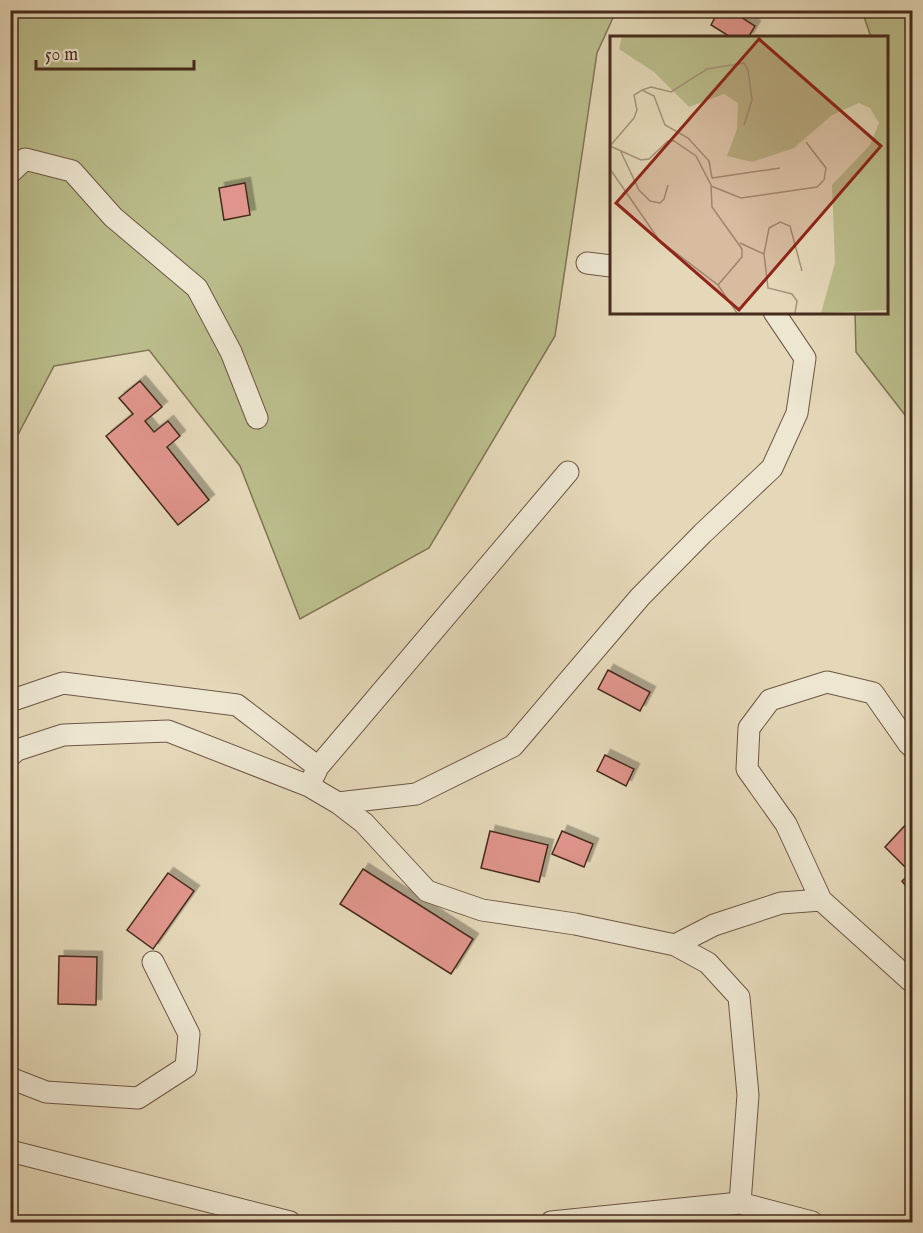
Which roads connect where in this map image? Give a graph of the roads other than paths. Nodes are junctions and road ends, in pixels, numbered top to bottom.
1 (10, 172) edge
2 (587, 264) dead end
3 (610, 266) edge
4 (775, 314) edge
5 (257, 418) dead end
6 (568, 472) dead end
7 (10, 701) edge
8 (912, 747) edge
9 (10, 756) edge
10 (318, 767) junction
11 (309, 786) junction
12 (338, 803) junction
13 (821, 900) junction
14 (675, 945) junction
15 (153, 962) dead end
16 (912, 982) edge
17 (10, 1078) edge
18 (10, 1151) edge
19 (740, 1203) junction
20 (290, 1222) edge
21 (550, 1222) edge
22 (812, 1222) edge

1 - 5 street
2 - 3 street
4 - 12 street
6 - 10 street
7 - 10 street
8 - 13 street
9 - 11 street
10 - 11 street
11 - 12 street
12 - 14 street
13 - 14 street
13 - 16 street
14 - 19 street
15 - 17 street
18 - 20 street
19 - 21 street
19 - 22 street

